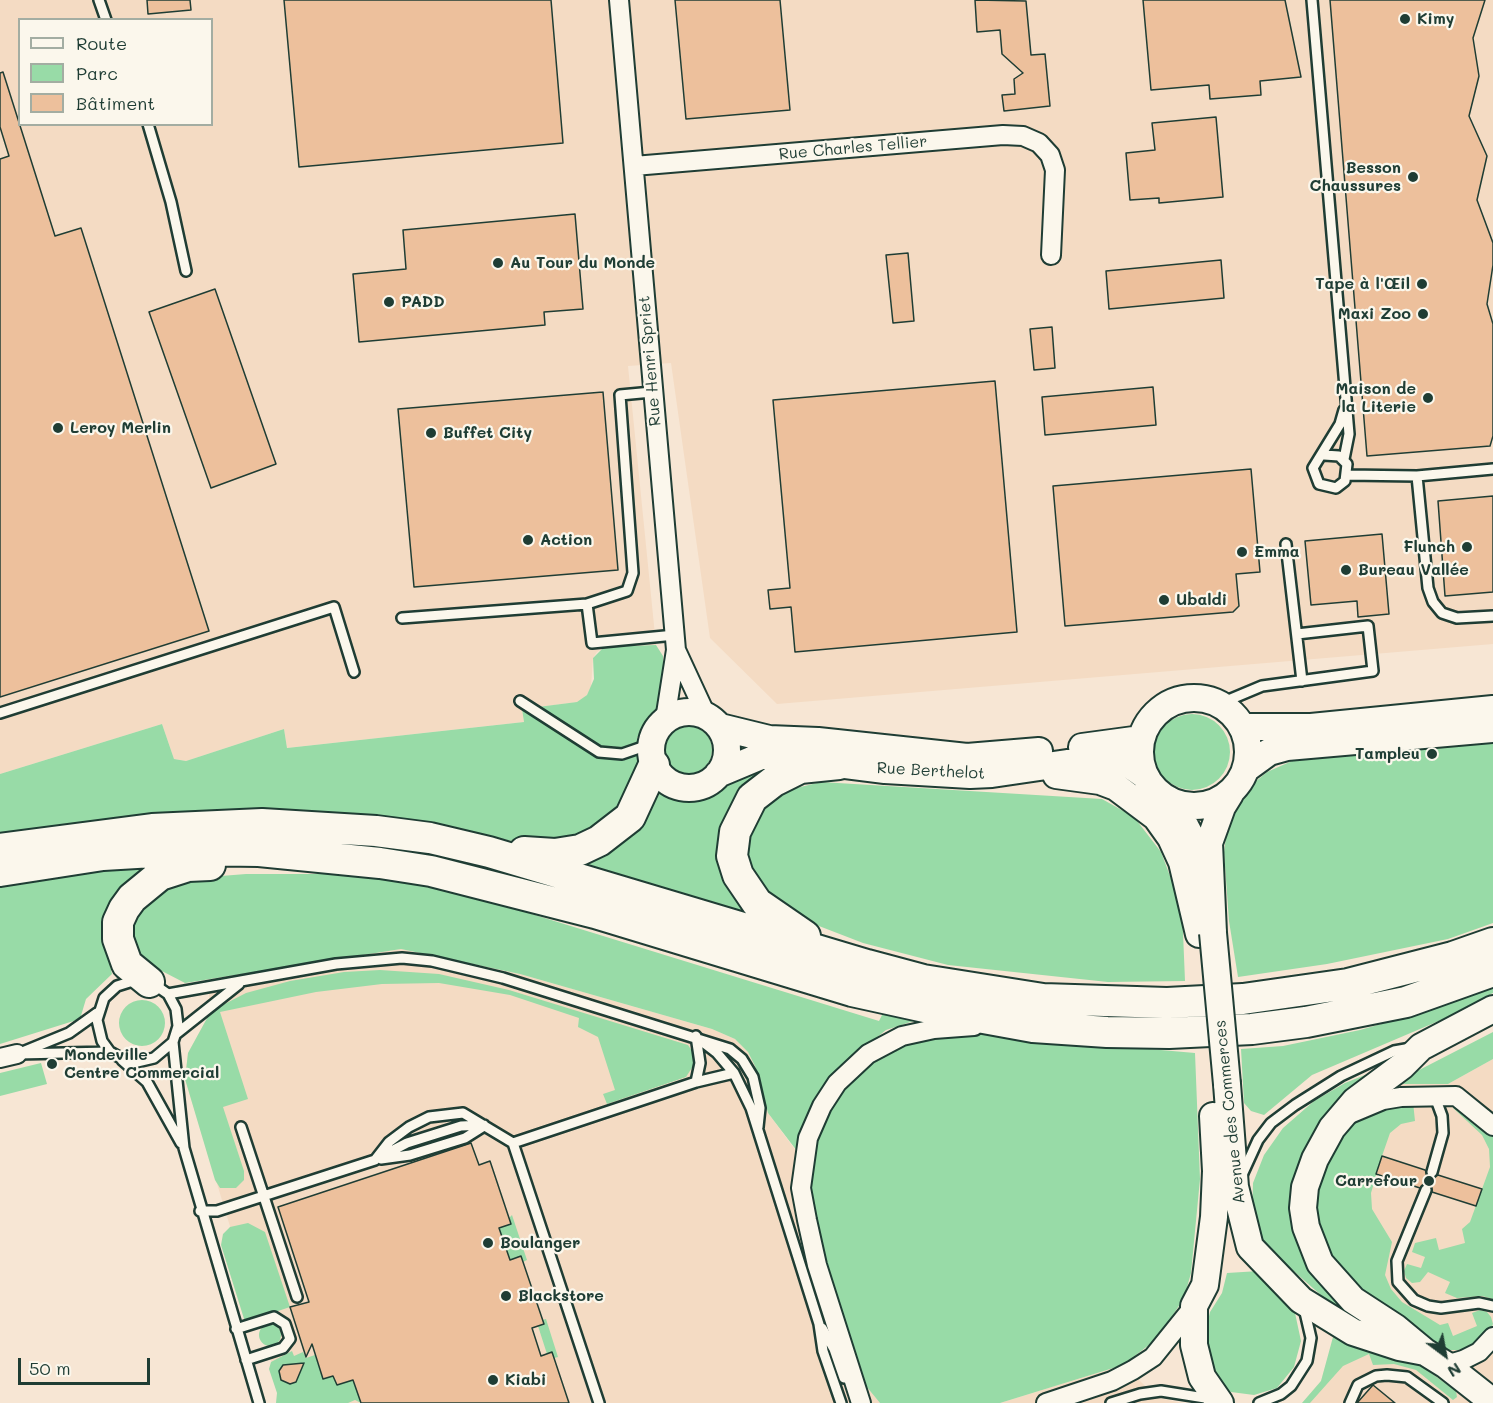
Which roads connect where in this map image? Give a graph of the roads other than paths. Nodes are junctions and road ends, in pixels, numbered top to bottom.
1 (99, 0) edge
2 (619, 0) edge
3 (1312, 0) edge
4 (105, 18) edge
5 (149, 126) edge
6 (634, 166) junction
7 (1051, 255) dead end
8 (186, 271) dead end
9 (652, 392) junction
10 (1346, 405) junction
11 (1324, 455) junction
12 (1344, 459) junction
13 (1493, 469) edge
14 (1347, 475) junction
15 (1417, 476) junction
16 (1286, 544) dead end
17 (587, 604) junction
18 (1493, 616) edge
19 (402, 618) dead end
20 (1297, 634) junction
21 (675, 642) junction
22 (354, 672) dead end
23 (1302, 681) junction
24 (520, 701) dead end
25 (1219, 704) junction
26 (1493, 709) edge
27 (0, 713) edge
28 (665, 720) junction
29 (713, 722) junction
30 (1243, 727) junction
31 (1493, 729) edge
32 (1141, 739) junction
33 (653, 755) junction
34 (839, 764) junction
35 (1247, 768) junction
36 (718, 774) junction
37 (992, 774) junction
38 (1144, 775) junction
39 (1230, 794) junction
40 (1166, 799) junction
41 (0, 849) edge
42 (489, 852) junction
43 (357, 861) junction
44 (0, 872) edge
45 (1206, 934) junction
46 (1493, 943) edge
47 (867, 965) junction
48 (1493, 971) edge
49 (241, 983) junction
50 (158, 988) junction
51 (1493, 1009) edge
52 (98, 1013) junction
53 (1033, 1027) junction
54 (696, 1036) junction
55 (174, 1038) junction
56 (1421, 1047) junction
57 (110, 1052) junction
58 (9, 1056) edge
59 (121, 1058) junction
60 (734, 1073) junction
61 (696, 1082) junction
62 (1219, 1084) junction
63 (1435, 1097) junction
64 (486, 1125) junction
65 (241, 1126) dead end
66 (1493, 1126) edge
67 (758, 1127) junction
68 (1332, 1128) junction
69 (513, 1143) junction
70 (183, 1148) junction
71 (375, 1160) junction
72 (1432, 1173) dead end
73 (1235, 1187) junction
74 (1426, 1190) dead end
75 (264, 1196) junction
76 (200, 1211) junction
77 (297, 1297) dead end
78 (1301, 1300) junction
79 (1194, 1306) junction
80 (1493, 1306) edge
81 (819, 1324) junction
82 (236, 1329) junction
83 (1493, 1337) edge
84 (1435, 1358) junction
85 (246, 1360) junction
86 (1222, 1402) edge
87 (1493, 1402) edge
88 (259, 1403) edge
89 (599, 1403) edge
90 (841, 1403) edge
91 (861, 1403) edge
92 (1046, 1403) edge
93 (1111, 1403) edge
94 (1259, 1403) edge
95 (1350, 1403) edge
96 (1443, 1403) edge

1 - 4 lane
2 - 6 street, Rue Henri Spriet
3 - 10 lane
5 - 8 lane
6 - 7 street, Rue Charles Tellier
6 - 9 street, Rue Henri Spriet
9 - 17 lane
9 - 21 street, Rue Henri Spriet
10 - 11 lane
10 - 12 lane
11 - 12 lane
11 - 14 lane
12 - 14 lane
13 - 15 lane
14 - 15 lane
15 - 18 lane
16 - 20 lane
17 - 19 lane
17 - 21 lane
20 - 23 lane
20 - 23 lane
21 - 28 street
21 - 29 street
22 - 27 lane
23 - 25 lane
24 - 33 lane
25 - 30 street
25 - 32 street
26 - 30 street
28 - 29 street
28 - 33 street
29 - 32 street, Rue Berthelot
29 - 36 street
30 - 35 street
31 - 35 street
32 - 38 street
33 - 36 street
33 - 42 main road
34 - 36 street, Rue Berthelot
34 - 37 street, Rue Berthelot
34 - 47 main road
35 - 39 street
37 - 38 street, Rue Berthelot
37 - 45 street
38 - 40 street
39 - 40 street
39 - 45 street, Avenue des Commerces
40 - 45 street, Avenue des Commerces
41 - 42 main road
42 - 47 main road
43 - 44 main road
43 - 50 main road
43 - 53 main road
45 - 62 street, Avenue des Commerces
46 - 47 main road
48 - 53 main road
49 - 50 lane
49 - 54 lane
49 - 55 lane
50 - 52 lane
50 - 55 lane
51 - 56 street
52 - 57 lane
52 - 58 lane
53 - 91 street
54 - 60 lane
54 - 61 lane
54 - 67 lane
55 - 59 lane
55 - 70 lane
56 - 68 street
56 - 73 lane
57 - 58 lane
57 - 59 lane
59 - 70 lane
60 - 61 lane
60 - 67 lane
61 - 69 lane
62 - 73 street, Avenue des Commerces
62 - 79 street, Avenue des Commerces
63 - 66 street
63 - 68 street
63 - 72 lane
64 - 69 lane
64 - 71 lane
64 - 71 lane
65 - 75 lane
67 - 81 lane
68 - 84 street
69 - 89 lane
70 - 76 lane
71 - 75 lane
73 - 78 street, Avenue des Commerces
74 - 80 lane
75 - 76 lane
75 - 77 lane
76 - 82 lane
78 - 84 street, Avenue des Commerces
78 - 94 lane
79 - 86 street, Avenue des Commerces
79 - 92 street
81 - 90 lane
81 - 91 lane
82 - 85 lane
82 - 85 lane
83 - 84 street
84 - 87 street, Avenue des Commerces
85 - 88 lane
86 - 93 lane
95 - 96 lane

